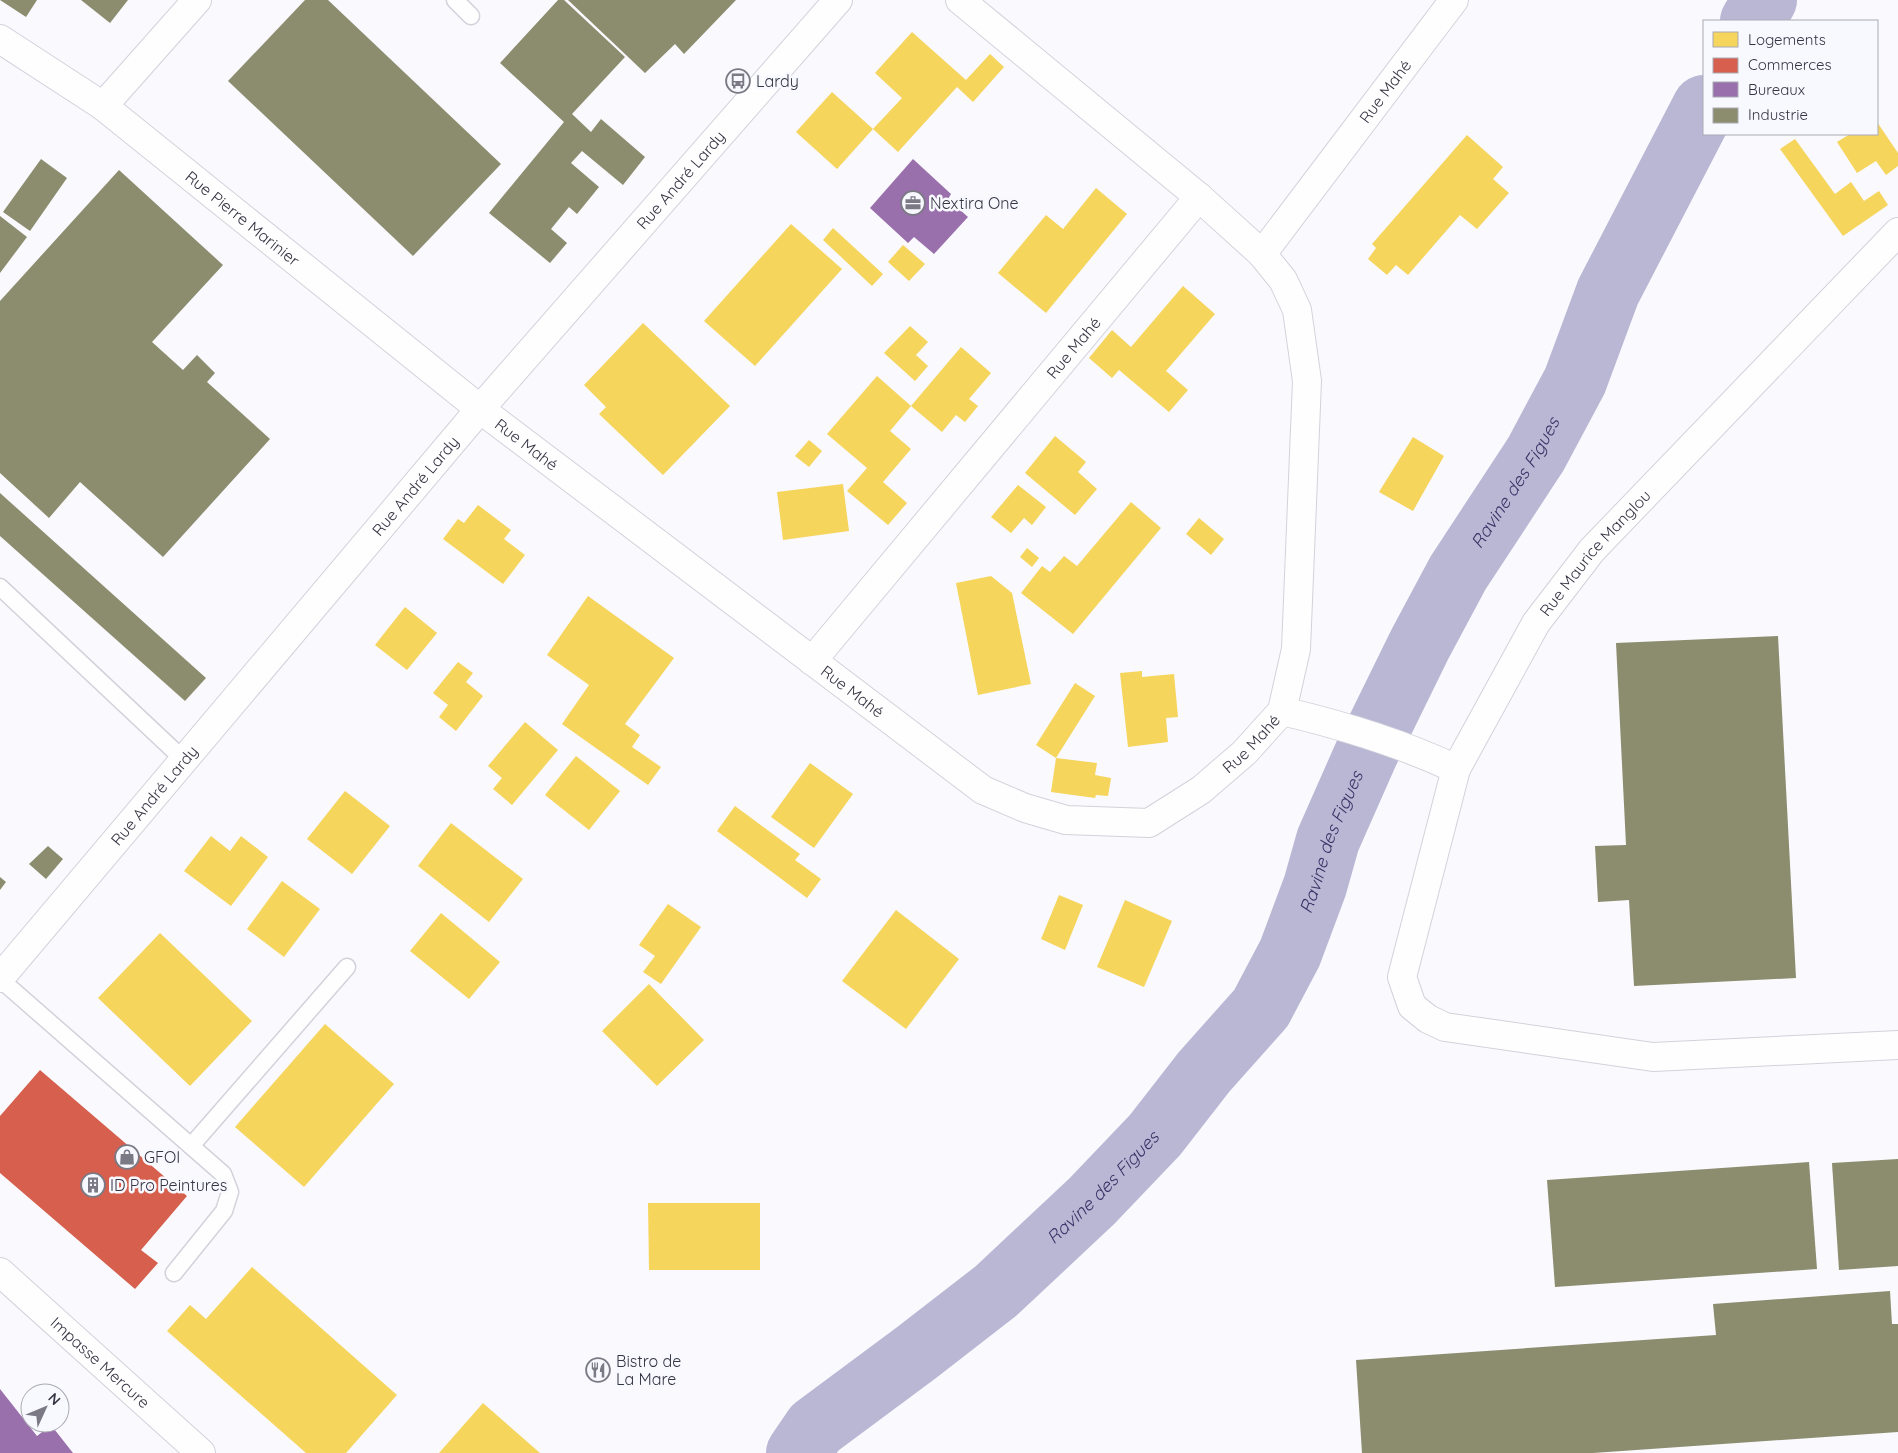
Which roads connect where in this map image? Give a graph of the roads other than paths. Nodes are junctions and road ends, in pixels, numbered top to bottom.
1 (197, 0) edge
2 (455, 0) edge
3 (838, 0) edge
4 (960, 0) edge
5 (1454, 0) edge
6 (471, 16) dead end
7 (0, 38) edge
8 (104, 106) junction
9 (1199, 196) junction
10 (1898, 232) edge
11 (1262, 254) junction
12 (480, 409) junction
13 (0, 587) edge
14 (812, 661) junction
15 (1282, 711) junction
16 (184, 760) junction
17 (1456, 769) junction
18 (347, 967) dead end
19 (0, 979) edge
20 (1898, 1045) edge
21 (191, 1146) junction
22 (0, 1272) edge
23 (174, 1273) dead end
24 (201, 1453) edge

1 - 8 street
2 - 6 lane
3 - 12 street, Rue André Lardy
4 - 9 street, Rue Mahé
5 - 11 street, Rue Mahé
7 - 8 street, Rue Pierre Marinier
8 - 12 street, Rue Pierre Marinier
9 - 11 street, Rue Mahé
9 - 14 street, Rue Mahé
10 - 17 street, Rue Maurice Manglou
11 - 15 street, Rue Mahé
12 - 14 street, Rue Mahé
12 - 16 street, Rue André Lardy
13 - 16 lane
14 - 15 street, Rue Mahé
15 - 17 street
16 - 19 street, Rue André Lardy
17 - 20 street, Rue Maurice Manglou
18 - 21 lane
19 - 21 lane
21 - 23 lane
22 - 24 street, Impasse Mercure

